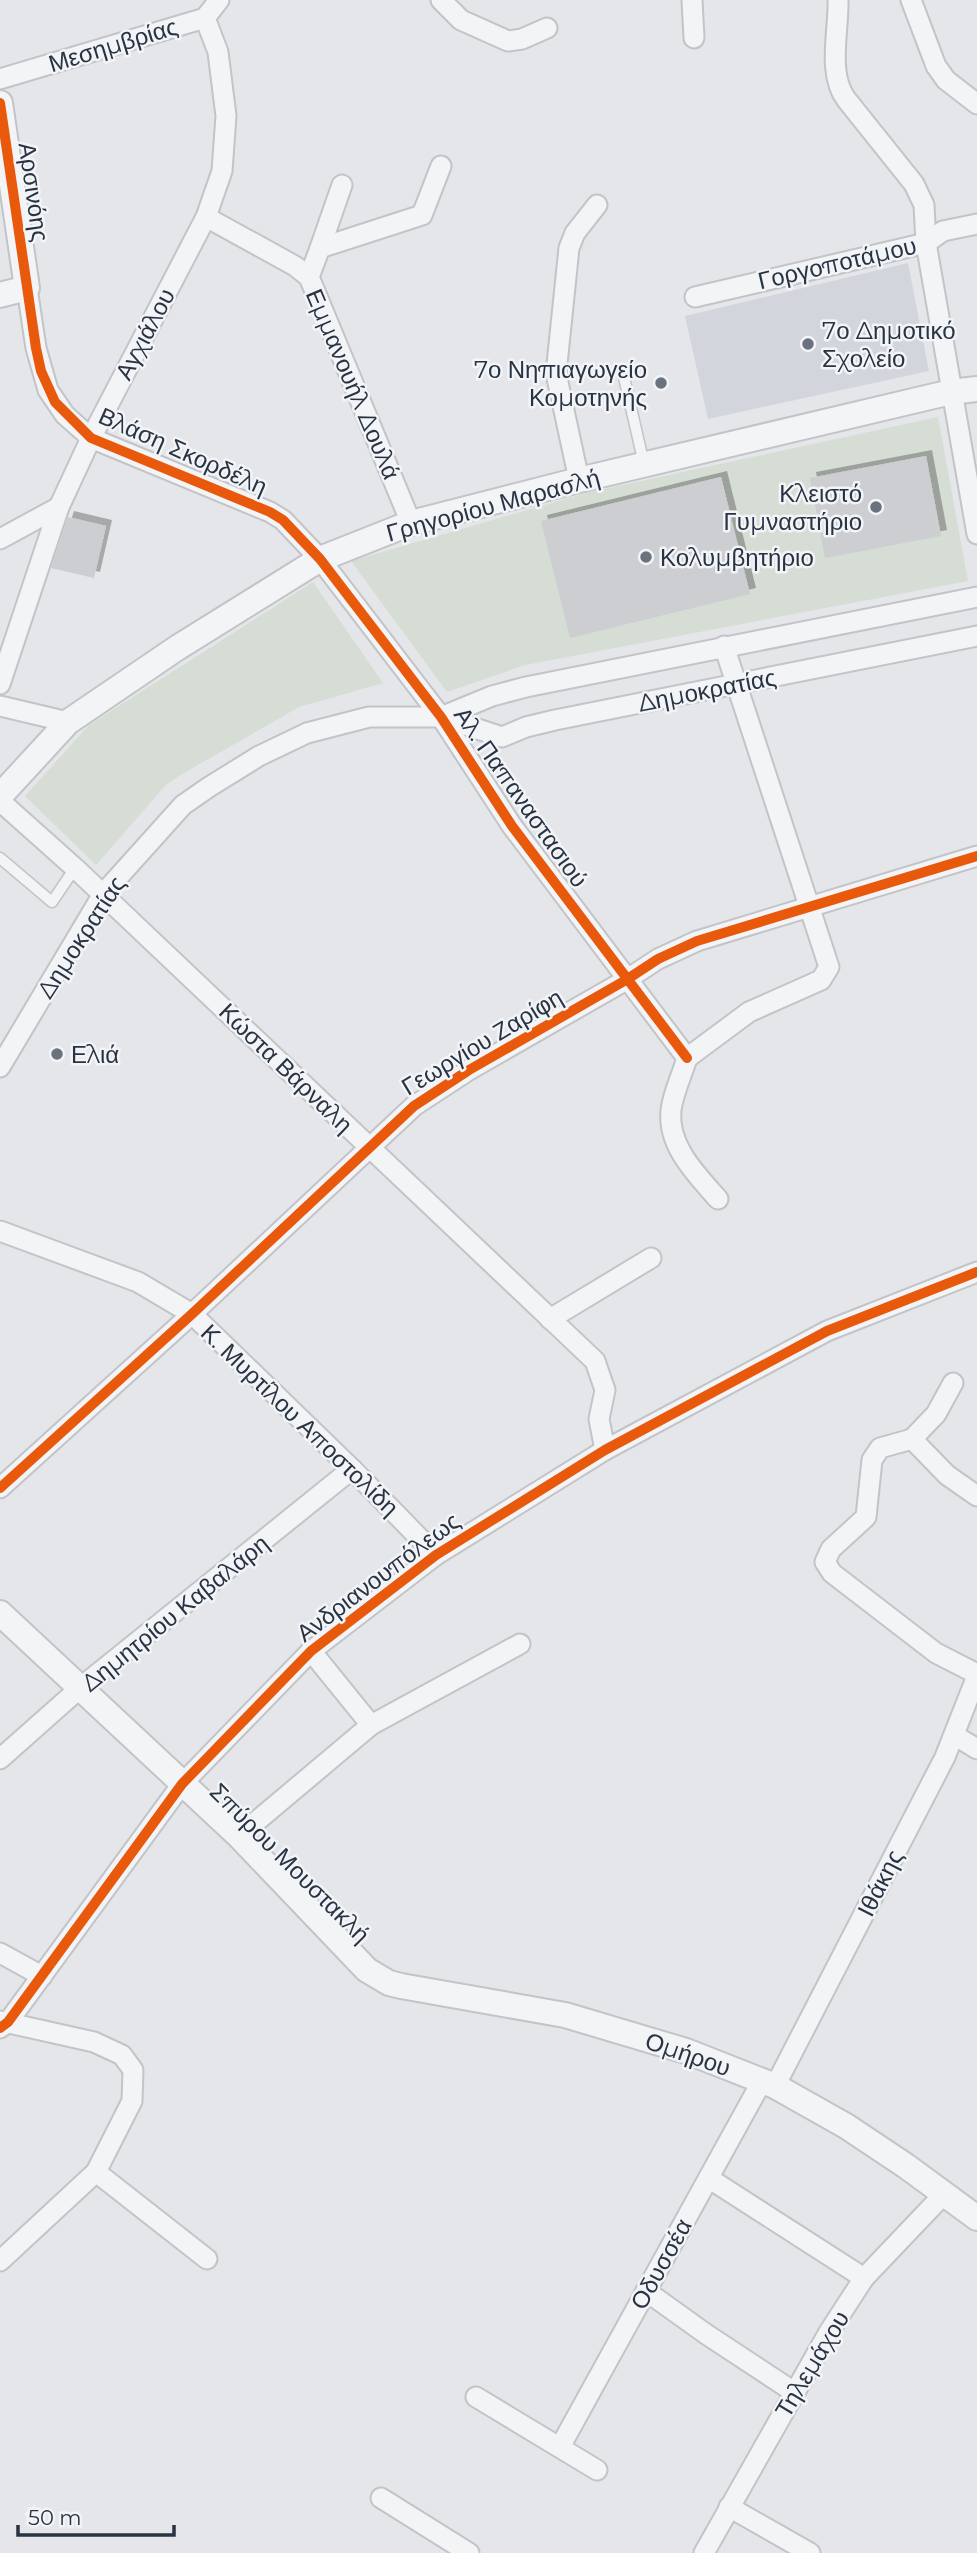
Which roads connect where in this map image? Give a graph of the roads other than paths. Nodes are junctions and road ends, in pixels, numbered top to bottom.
1 (219, 0) edge
2 (441, 0) edge
3 (692, 0) edge
4 (838, 0) edge
5 (911, 0) edge
6 (205, 18) junction
7 (547, 28) dead end
8 (694, 38) dead end
9 (0, 79) edge
10 (0, 103) edge
11 (977, 104) edge
12 (442, 166) dead end
13 (342, 185) dead end
14 (597, 205) dead end
15 (206, 217) junction
16 (977, 224) edge
17 (926, 243) junction
18 (320, 248) junction
19 (309, 277) junction
20 (27, 288) junction
21 (0, 295) edge
22 (695, 297) dead end
23 (623, 373) dead end
24 (977, 388) edge
25 (951, 392) junction
26 (91, 438) junction
27 (644, 464) junction
28 (579, 480) junction
29 (59, 507) junction
30 (411, 523) junction
31 (977, 534) edge
32 (0, 540) edge
33 (320, 559) junction
34 (977, 597) edge
35 (977, 636) edge
36 (724, 646) junction
37 (0, 684) edge
38 (737, 684) junction
39 (0, 706) edge
40 (441, 718) junction
41 (68, 722) junction
42 (0, 798) edge
43 (977, 856) edge
44 (0, 858) edge
45 (75, 868) junction
46 (103, 894) junction
47 (810, 908) junction
48 (626, 981) junction
49 (687, 1058) junction
50 (0, 1067) edge
51 (369, 1146) junction
52 (718, 1199) dead end
53 (0, 1231) edge
54 (651, 1258) dead end
55 (977, 1272) edge
56 (192, 1314) junction
57 (551, 1318) junction
58 (953, 1383) dead end
59 (912, 1439) junction
60 (605, 1450) junction
61 (352, 1469) junction
62 (0, 1488) edge
63 (977, 1496) edge
64 (436, 1555) junction
65 (0, 1613) edge
66 (520, 1644) dead end
67 (311, 1651) junction
68 (977, 1675) edge
69 (80, 1688) junction
70 (371, 1725) junction
71 (954, 1735) junction
72 (977, 1749) edge
73 (0, 1759) edge
74 (182, 1784) junction
75 (239, 1836) junction
76 (0, 1953) edge
77 (367, 1970) joint
78 (42, 1976) junction
79 (3, 2024) edge
80 (768, 2083) junction
81 (96, 2172) junction
82 (709, 2179) junction
83 (944, 2194) junction
84 (977, 2218) edge
85 (207, 2259) dead end
86 (0, 2261) edge
87 (864, 2278) junction
88 (646, 2291) junction
89 (794, 2392) junction
90 (476, 2397) dead end
91 (560, 2447) junction
92 (597, 2470) dead end
93 (380, 2498) dead end
94 (729, 2507) junction
95 (469, 2553) edge
96 (704, 2553) edge
97 (810, 2553) edge

1 - 6 street, Μεσημβρίας
2 - 7 street
3 - 8 street
4 - 17 street
5 - 11 street
6 - 9 street, Μεσημβρίας
6 - 15 street, Αγχιάλου
10 - 20 street, Αρσινόης
12 - 18 street
13 - 18 street
14 - 28 street
15 - 19 street, Εμμανουήλ Δουλά
15 - 26 street, Αγχιάλου
16 - 17 street, Γοργοποτάμου
17 - 22 street, Γοργοποτάμου
17 - 25 street
18 - 19 street
19 - 30 street, Εμμανουήλ Δουλά
20 - 21 street
20 - 26 street, Βλάση Σκορδέλη
23 - 27 lane
24 - 25 street, Γρηγορίου Μαρασλή
25 - 27 street, Γρηγορίου Μαρασλή
25 - 31 street
26 - 29 street, Αγχιάλου
26 - 33 street, Βλάση Σκορδέλη
27 - 28 street, Γρηγορίου Μαρασλή
28 - 30 street, Γρηγορίου Μαρασλή
29 - 32 street
29 - 37 street, Αγχιάλου
30 - 33 street, Γρηγορίου Μαρασλή
33 - 40 street, Αλ. Παπαναστασιού
33 - 41 street, Γρηγορίου Μαρασλή
34 - 36 street, Δημοκρατίας
35 - 38 street, Δημοκρατίας
36 - 38 street
36 - 40 street, Δημοκρατίας
38 - 40 street, Δημοκρατίας
38 - 47 street
39 - 41 street
40 - 46 street, Δημοκρατίας
40 - 48 street, Αλ. Παπαναστασιού
41 - 42 street, Γρηγορίου Μαρασλή
42 - 45 street, Κώστα Βάρναλη
43 - 47 street, Γεωργίου Ζαρίφη
44 - 45 lane
45 - 46 street, Κώστα Βάρναλη
46 - 50 street, Δημοκρατίας
46 - 51 street, Κώστα Βάρναλη
47 - 48 street, Γεωργίου Ζαρίφη
47 - 49 street
48 - 49 street, Αλ. Παπαναστασιού
48 - 51 street, Γεωργίου Ζαρίφη
49 - 52 street
51 - 56 street, Γεωργίου Ζαρίφη
51 - 57 street, Κώστα Βάρναλη
53 - 56 street, Κ. Μυρτίλου Αποστολίδη
54 - 57 street
55 - 60 street, Ανδριανουπόλεως
56 - 61 street, Κ. Μυρτίλου Αποστολίδη
56 - 62 street, Γεωργίου Ζαρίφη
57 - 60 street, Κώστα Βάρναλη
58 - 59 street
59 - 63 street
59 - 68 street
60 - 64 street, Ανδριανουπόλεως
61 - 64 street, Κ. Μυρτίλου Αποστολίδη
61 - 69 street, Δημητρίου Καβαλάρη
64 - 67 street, Ανδριανουπόλεως
65 - 69 street, Σπύρου Μουστακλή
66 - 70 street
67 - 70 street
67 - 74 street, Ανδριανουπόλεως
68 - 71 street, Ιθάκης
69 - 73 street, Δημητρίου Καβαλάρη
69 - 74 street, Σπύρου Μουστακλή
70 - 75 street
71 - 72 street
71 - 80 street, Ιθάκης
74 - 75 street, Σπύρου Μουστακλή
74 - 78 street, Ανδριανουπόλεως
75 - 77 street, Σπύρου Μουστακλή
76 - 78 street
77 - 80 street, Ομήρου
78 - 79 street, Ανδριανουπόλεως
79 - 81 street
80 - 82 street, Οδυσσέα
80 - 83 street, Ομήρου
81 - 85 street
81 - 86 street
82 - 87 street
82 - 88 street, Οδυσσέα
83 - 84 street, Ομήρου
83 - 87 street, Τηλεμάχου
87 - 89 street, Τηλεμάχου
88 - 89 street
88 - 91 street, Οδυσσέα
89 - 94 street, Τηλεμάχου
90 - 91 street
91 - 92 street
93 - 95 street
94 - 96 street, Τηλεμάχου
94 - 97 street

